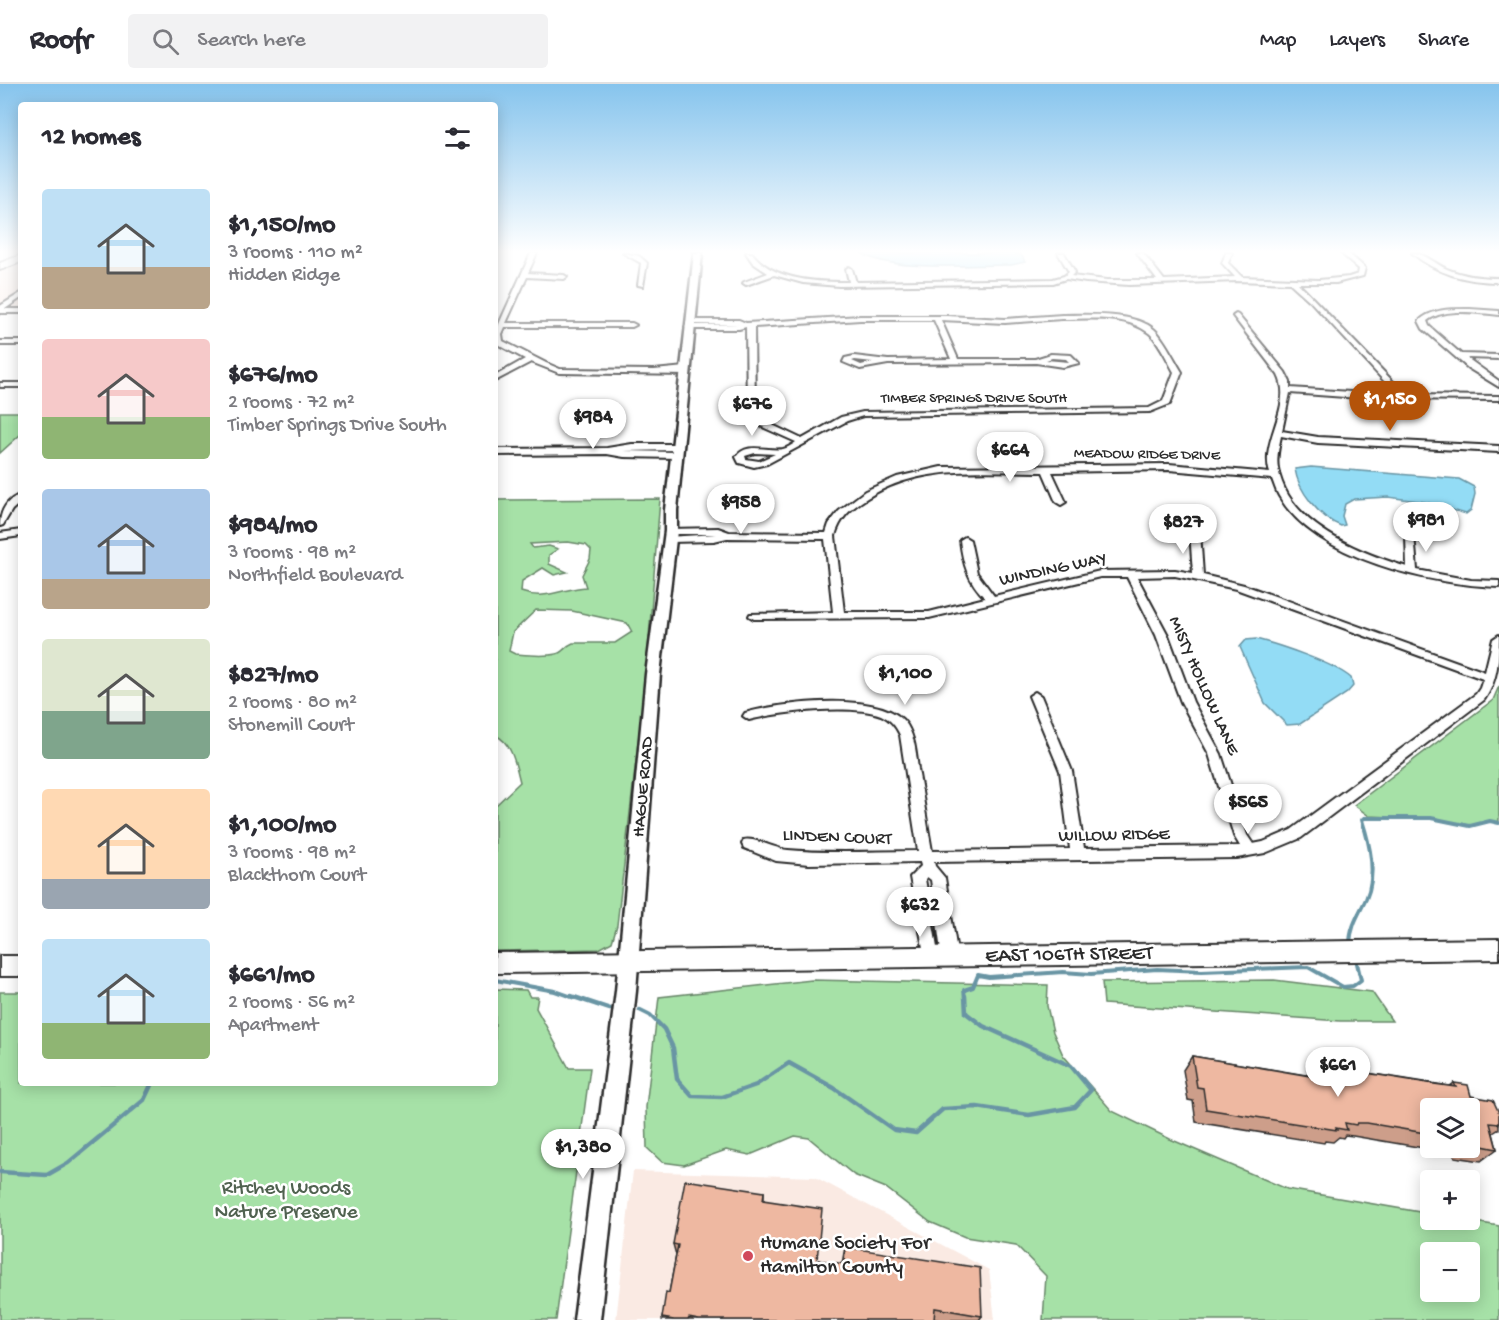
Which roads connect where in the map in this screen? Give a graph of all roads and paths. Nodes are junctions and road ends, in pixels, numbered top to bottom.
1 (1, 311) edge
2 (18, 311) edge
3 (508, 311) edge
4 (691, 311) edge
5 (1322, 311) edge
6 (1499, 313) edge
7 (1236, 316) dead end
8 (938, 318) junction
9 (689, 324) junction
10 (501, 325) junction
11 (747, 325) junction
12 (632, 326) dead end
13 (0, 344) edge
14 (18, 344) edge
15 (1459, 356) junction
16 (1499, 357) edge
17 (530, 359) junction
18 (1036, 361) dead end
19 (888, 362) dead end
20 (955, 362) junction
21 (685, 371) junction
22 (498, 377) edge
23 (0, 385) edge
24 (18, 385) edge
25 (1499, 385) edge
26 (1287, 390) junction
27 (1404, 397) junction
28 (1499, 398) edge
29 (1278, 433) junction
30 (802, 442) junction
31 (1499, 449) edge
32 (677, 451) junction
33 (498, 452) edge
34 (785, 452) dead end
35 (1046, 469) junction
36 (1275, 476) junction
37 (18, 500) edge
38 (1061, 502) dead end
39 (0, 523) edge
40 (1195, 532) dead end
41 (18, 533) edge
42 (670, 535) junction
43 (0, 536) edge
44 (830, 536) junction
45 (1411, 536) dead end
46 (965, 540) dead end
47 (1412, 571) junction
48 (1130, 573) junction
49 (1198, 576) junction
50 (1497, 586) edge
51 (992, 600) junction
52 (754, 616) dead end
53 (839, 616) junction
54 (1499, 639) edge
55 (1488, 677) junction
56 (1035, 696) dead end
57 (749, 716) dead end
58 (748, 844) dead end
59 (1250, 850) junction
60 (1078, 855) junction
61 (927, 863) junction
62 (1499, 949) edge
63 (941, 958) junction
64 (629, 962) junction
65 (498, 963) edge
66 (0, 966) edge
67 (18, 966) edge
68 (587, 1320) edge

1 - 2 street
3 - 10 street
4 - 9 street, HAGUE ROAD
5 - 27 street
6 - 15 street
7 - 26 street
8 - 11 street
8 - 20 street
8 - 30 street, TIMBER SPRINGS DRIVE SOUTH
9 - 11 street
9 - 21 street, HAGUE ROAD
10 - 12 street
10 - 17 street
11 - 30 street
13 - 14 street
15 - 16 street
15 - 25 street
17 - 21 street
17 - 22 street
18 - 20 street
19 - 20 street
21 - 32 street, HAGUE ROAD
23 - 24 street
26 - 27 street
26 - 29 street
27 - 28 street
29 - 31 street
29 - 36 street
30 - 34 street, TIMBER SPRINGS DRIVE SOUTH
32 - 33 street
32 - 42 street, HAGUE ROAD
35 - 36 street, MEADOW RIDGE DRIVE
35 - 38 street
35 - 44 street, MEADOW RIDGE DRIVE
36 - 47 street
37 - 39 street
40 - 49 street
41 - 43 street
42 - 44 street
42 - 64 street, HAGUE ROAD
44 - 53 street
45 - 47 street
46 - 51 street
47 - 50 street
48 - 49 street, WINDING WAY
48 - 51 street, WINDING WAY
48 - 59 street, MISTY HOLLOW LANE
49 - 55 street, WINDING WAY
51 - 53 street, WINDING WAY
52 - 53 street, WINDING WAY
54 - 55 street, WILLOW RIDGE
55 - 59 street, WILLOW RIDGE
56 - 60 street
57 - 61 street
58 - 61 street, LINDEN COURT
59 - 60 street, WILLOW RIDGE
60 - 61 street, WILLOW RIDGE
61 - 63 street
62 - 63 main road, EAST 106TH STREET
63 - 64 main road, EAST 106TH STREET
64 - 65 main road, EAST 106TH STREET
64 - 68 street, HAGUE ROAD
66 - 67 main road

